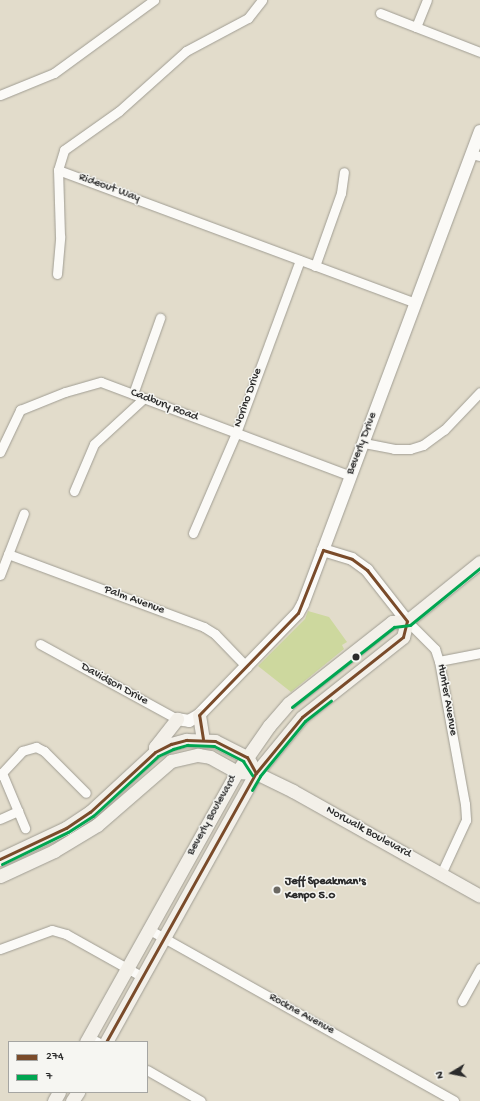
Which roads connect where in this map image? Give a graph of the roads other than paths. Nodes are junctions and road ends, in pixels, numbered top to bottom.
1 (154, 0) edge
2 (262, 0) edge
3 (427, 0) edge
4 (380, 13) dead end
5 (416, 27) junction
6 (480, 52) edge
7 (0, 95) edge
8 (480, 131) edge
9 (476, 155) edge
10 (58, 170) junction
11 (344, 172) dead end
12 (300, 260) junction
13 (315, 266) junction
14 (57, 274) dead end
15 (416, 303) junction
16 (160, 318) dead end
17 (480, 392) edge
18 (133, 394) junction
19 (144, 398) junction
20 (236, 433) junction
21 (364, 443) junction
22 (0, 452) edge
23 (351, 476) junction
24 (74, 490) dead end
25 (24, 513) dead end
26 (193, 533) dead end
27 (324, 550) junction
28 (8, 554) junction
29 (480, 562) edge
30 (0, 575) edge
31 (407, 621) junction
32 (40, 644) dead end
33 (480, 653) edge
34 (439, 661) junction
35 (247, 667) junction
36 (188, 718) junction
37 (203, 739) junction
38 (155, 752) junction
39 (247, 757) junction
40 (237, 772) junction
41 (256, 773) junction
42 (1, 774) edge
43 (86, 793) dead end
44 (106, 799) junction
45 (18, 811) junction
46 (116, 811) junction
47 (0, 819) edge
48 (26, 828) dead end
49 (0, 859) edge
50 (441, 874) junction
51 (0, 876) edge
52 (480, 896) edge
53 (148, 929) junction
54 (164, 937) junction
55 (0, 949) edge
56 (127, 968) junction
57 (480, 968) edge
58 (141, 976) junction
59 (462, 1001) dead end
60 (91, 1040) edge
61 (107, 1041) edge
62 (148, 1071) edge
63 (201, 1101) edge
64 (454, 1101) edge

1 - 7 street
2 - 10 street
3 - 5 street
4 - 5 street
5 - 6 street
8 - 9 street, Beverly Drive
9 - 15 street, Beverly Drive
10 - 12 street, Rideout Way
10 - 14 street
11 - 13 street
12 - 13 street, Rideout Way
12 - 20 street, Norino Drive
13 - 15 street, Rideout Way
15 - 21 street, Beverly Drive
16 - 18 street
17 - 21 street
18 - 19 street, Cadbury Road
18 - 22 street, Cadbury Road
19 - 20 street, Cadbury Road
19 - 24 street
20 - 23 street, Cadbury Road
20 - 26 street, Norino Drive
21 - 23 street, Beverly Drive
23 - 27 street, Beverly Drive
25 - 28 street
27 - 31 street, Hunter Avenue
27 - 35 street, Beverly Drive
28 - 30 street
28 - 35 street, Palm Avenue
29 - 31 main road, Beverly Boulevard
31 - 34 street, Hunter Avenue
31 - 39 main road, Beverly Boulevard
31 - 41 main road, Beverly Boulevard
32 - 36 street, Davidson Drive
33 - 34 street
34 - 50 street, Hunter Avenue
35 - 36 street, Beverly Drive
36 - 37 main road
36 - 38 main road
37 - 38 main road
37 - 39 main road
38 - 44 main road
39 - 40 main road, Beverly Boulevard
39 - 41 main road
40 - 41 main road
40 - 46 main road
40 - 53 main road, Beverly Boulevard
41 - 50 main road, Norwalk Boulevard
41 - 54 main road, Beverly Boulevard
42 - 43 street
42 - 45 street
44 - 46 main road
44 - 49 main road
45 - 47 street
45 - 48 street
46 - 51 main road
50 - 52 main road, Norwalk Boulevard
53 - 54 street, Rockne Avenue
53 - 56 main road, Beverly Boulevard
54 - 58 main road, Beverly Boulevard
54 - 64 street, Rockne Avenue
55 - 56 street
56 - 58 street
56 - 60 main road, Beverly Boulevard
57 - 59 street
58 - 61 main road, Beverly Boulevard
62 - 63 street

